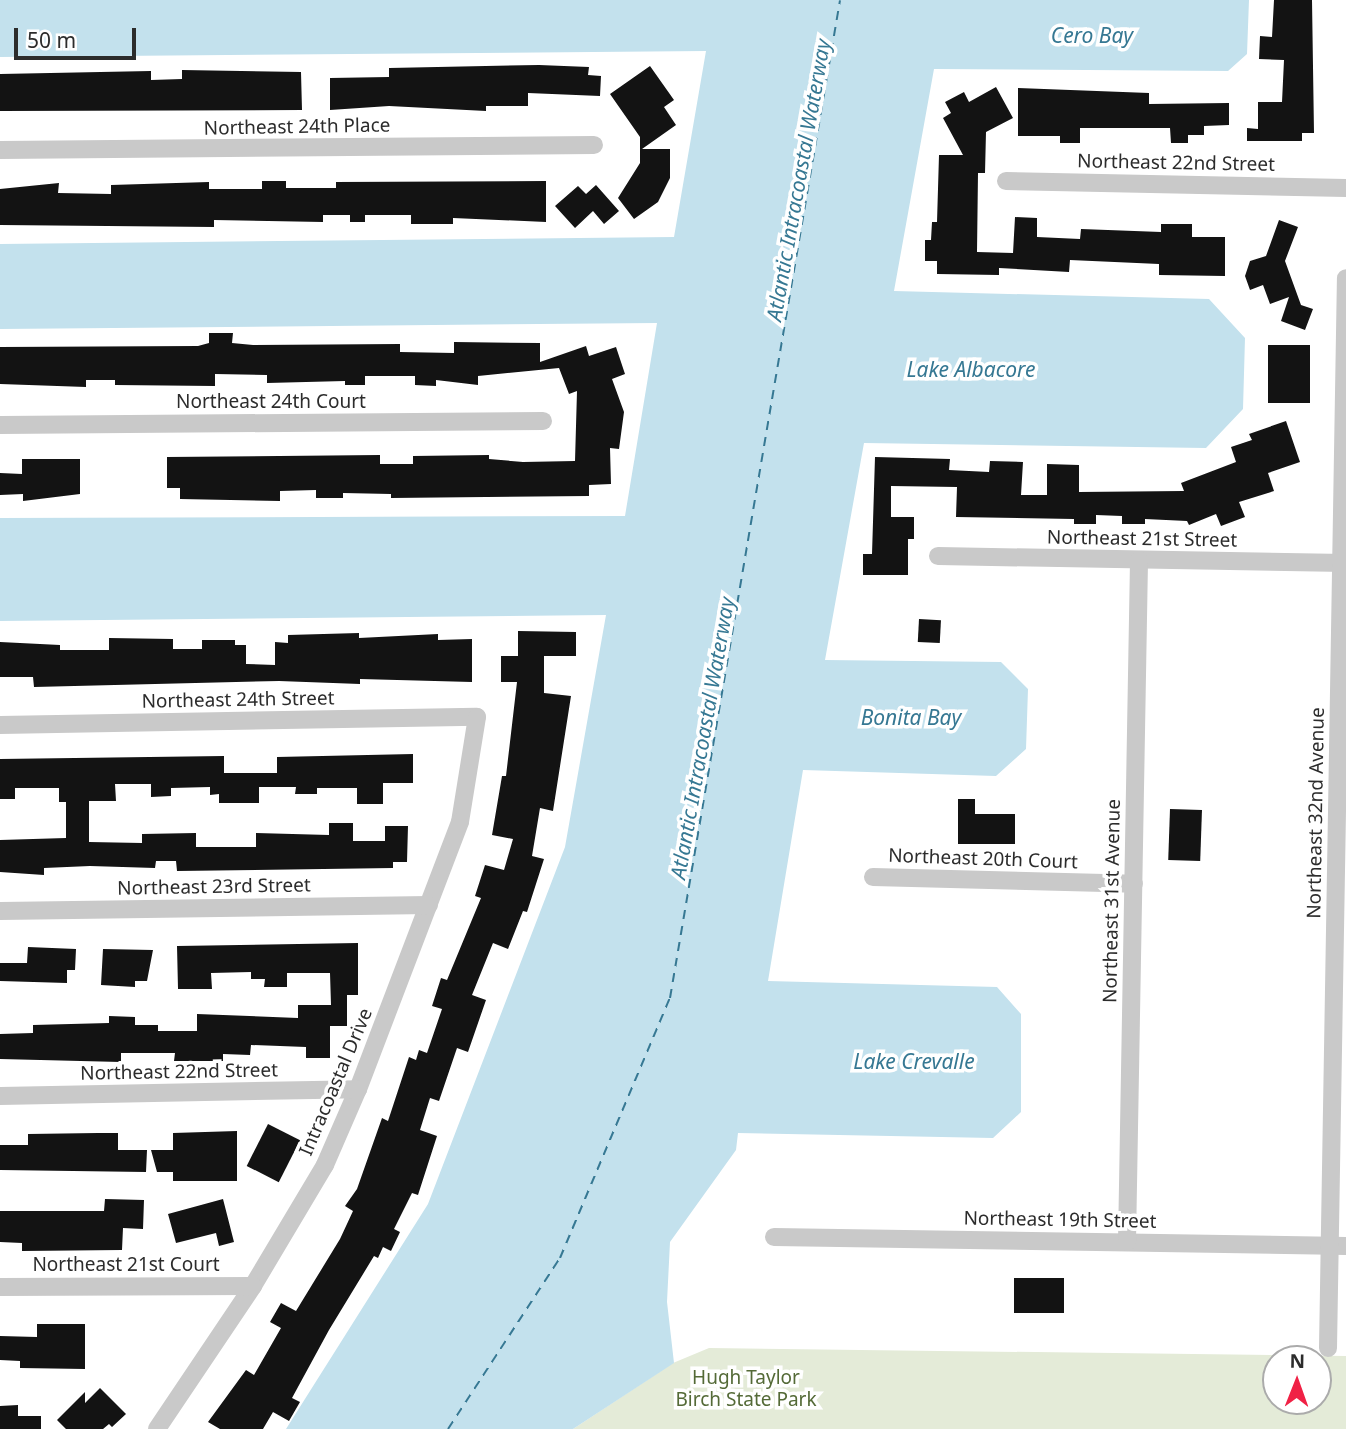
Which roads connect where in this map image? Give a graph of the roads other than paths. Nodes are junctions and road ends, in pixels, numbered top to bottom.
1 (594, 145) dead end
2 (0, 150) edge
3 (1006, 181) dead end
4 (1346, 188) edge
5 (1346, 278) edge
6 (543, 421) dead end
7 (0, 425) edge
8 (937, 556) dead end
9 (1139, 560) junction
10 (1344, 563) edge
11 (477, 717) joint
12 (0, 726) edge
13 (873, 877) dead end
14 (1134, 884) junction
15 (429, 905) junction
16 (0, 911) edge
17 (358, 1089) junction
18 (0, 1096) edge
19 (774, 1237) dead end
20 (1127, 1242) junction
21 (1338, 1246) edge
22 (253, 1286) junction
23 (0, 1287) edge
24 (1328, 1345) edge
25 (157, 1429) edge

1 - 2 street, Northeast 24th Place
3 - 4 street, Northeast 22nd Street
5 - 10 street, Northeast 32nd Avenue
6 - 7 street, Northeast 24th Court
8 - 9 street, Northeast 21st Street
9 - 10 street, Northeast 21st Street
9 - 14 street, Northeast 31st Avenue
10 - 21 street, Northeast 32nd Avenue
11 - 12 street, Northeast 24th Street
11 - 15 street, Intracoastal Drive
13 - 14 street, Northeast 20th Court
14 - 20 street, Northeast 31st Avenue
15 - 16 street, Northeast 23rd Street
15 - 17 street, Intracoastal Drive
17 - 18 street, Northeast 22nd Street
17 - 22 street, Intracoastal Drive
19 - 20 street, Northeast 19th Street
20 - 21 street, Northeast 19th Street
21 - 24 street, Northeast 32nd Avenue
22 - 23 street, Northeast 21st Court
22 - 25 street, Intracoastal Drive

